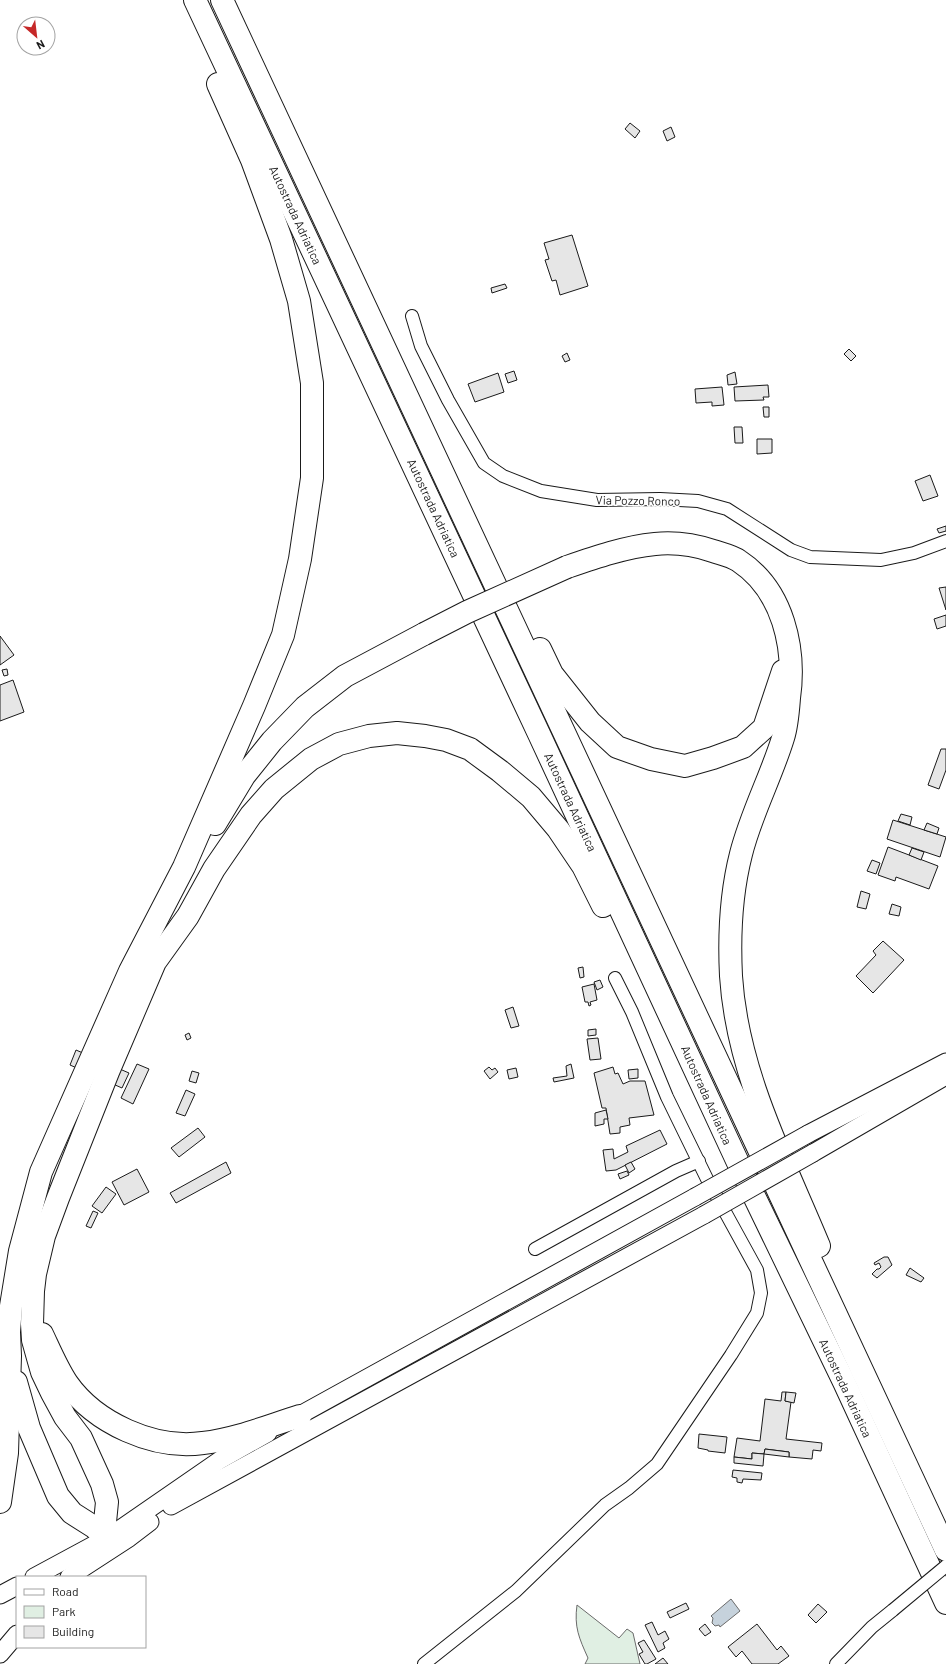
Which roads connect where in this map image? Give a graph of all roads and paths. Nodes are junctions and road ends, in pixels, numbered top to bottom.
1 (182, 0) edge
2 (195, 0) edge
3 (222, 0) edge
4 (412, 316) dead end
5 (415, 412) junction
6 (946, 541) edge
7 (790, 651) junction
8 (190, 871) junction
9 (155, 962) junction
10 (130, 971) junction
11 (615, 978) dead end
12 (946, 1062) edge
13 (946, 1076) edge
14 (699, 1161) junction
15 (740, 1167) junction
16 (535, 1249) dead end
17 (32, 1305) junction
18 (10, 1356) junction
19 (300, 1416) junction
20 (887, 1423) junction
21 (0, 1502) edge
22 (175, 1504) junction
23 (108, 1537) junction
24 (946, 1550) edge
25 (946, 1566) edge
26 (36, 1576) edge
27 (72, 1576) edge
28 (16, 1587) edge
29 (0, 1595) edge
30 (946, 1603) edge
31 (16, 1635) edge
32 (0, 1654) edge
33 (424, 1664) edge
34 (836, 1664) edge

1 - 10 highway
2 - 15 highway, Autostrada Adriatica
3 - 5 highway, Autostrada Adriatica
4 - 6 street, Via Pozzo Ronco
5 - 7 highway
5 - 20 highway, Autostrada Adriatica
7 - 8 highway, bridge
7 - 20 highway
8 - 9 highway
8 - 10 highway
9 - 15 highway
9 - 17 highway
10 - 18 highway
11 - 14 street
12 - 19 main road, bridge
13 - 22 main road, bridge
14 - 16 street
14 - 33 street
15 - 30 highway, Autostrada Adriatica
17 - 19 highway
17 - 23 highway
18 - 21 highway
18 - 23 highway
19 - 23 main road
20 - 24 highway, Autostrada Adriatica
22 - 23 main road
22 - 27 main road
23 - 26 main road
25 - 34 street, bridge
28 - 29 main road
31 - 32 main road

